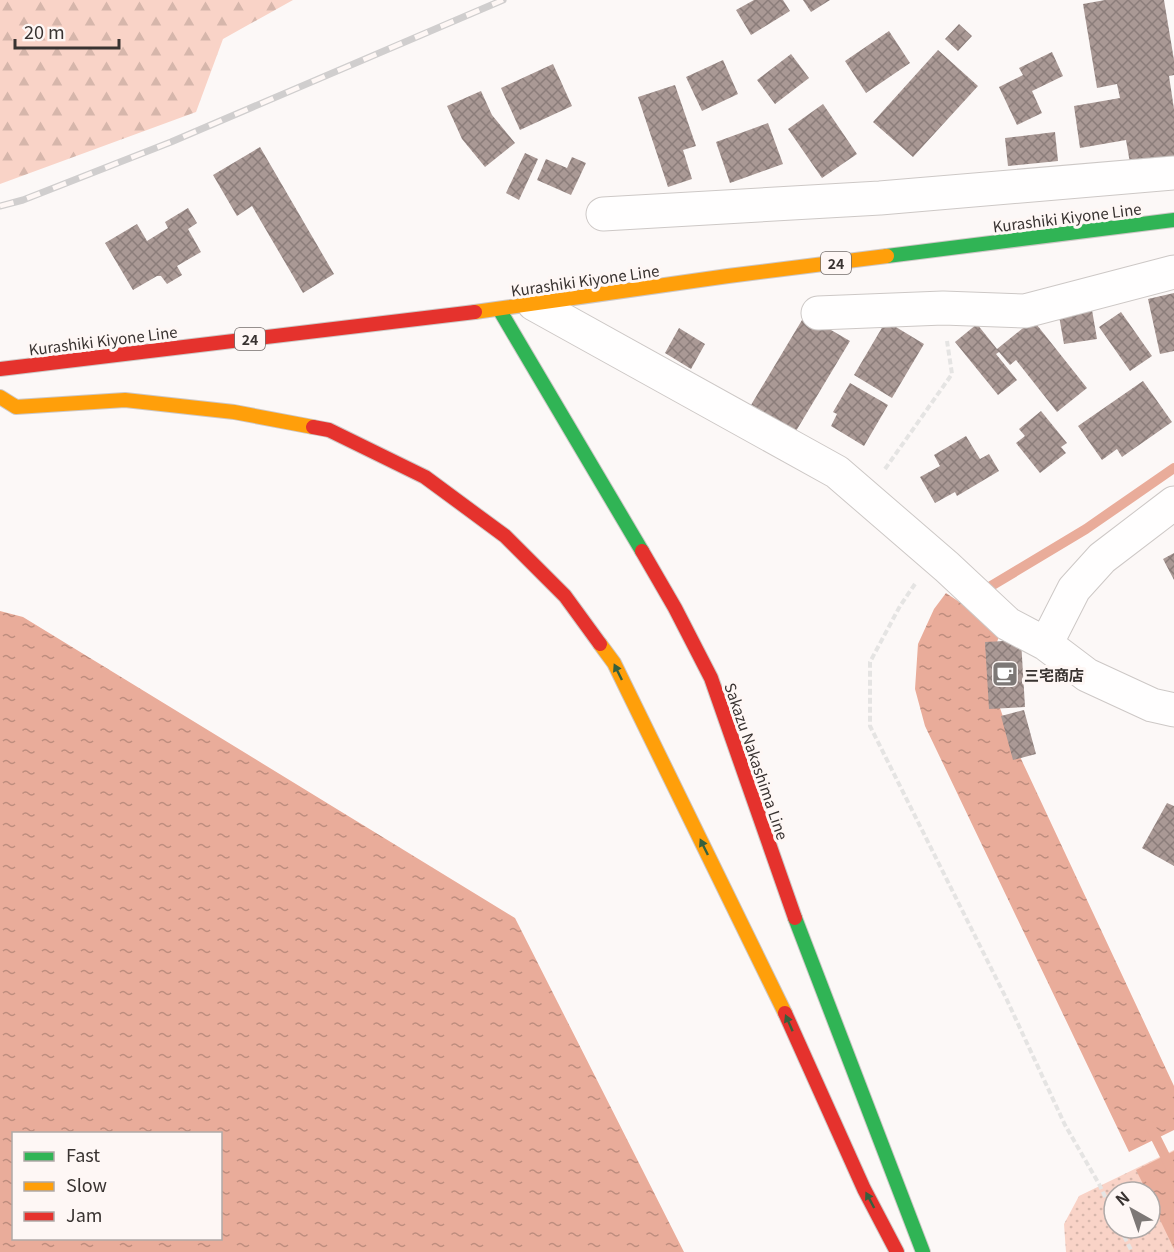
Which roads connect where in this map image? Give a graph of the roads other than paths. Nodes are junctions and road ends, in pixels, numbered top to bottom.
1 (1174, 173) edge
2 (603, 214) dead end
3 (1174, 220) edge
4 (1174, 272) edge
5 (534, 304) junction
6 (499, 309) junction
7 (818, 313) dead end
8 (0, 369) edge
9 (0, 397) edge
10 (1174, 503) edge
11 (1046, 644) junction
12 (1174, 710) edge
13 (897, 1252) edge
14 (923, 1252) edge

1 - 2 street
3 - 5 main road, Kurashiki Kiyone Line / 24
4 - 7 street
5 - 6 main road, Kurashiki Kiyone Line / 24
5 - 11 street
6 - 8 main road, Kurashiki Kiyone Line / 24
6 - 14 main road, Sakazu Nakashima Line
13 -> 9 main road
10 - 11 street
11 - 12 street

